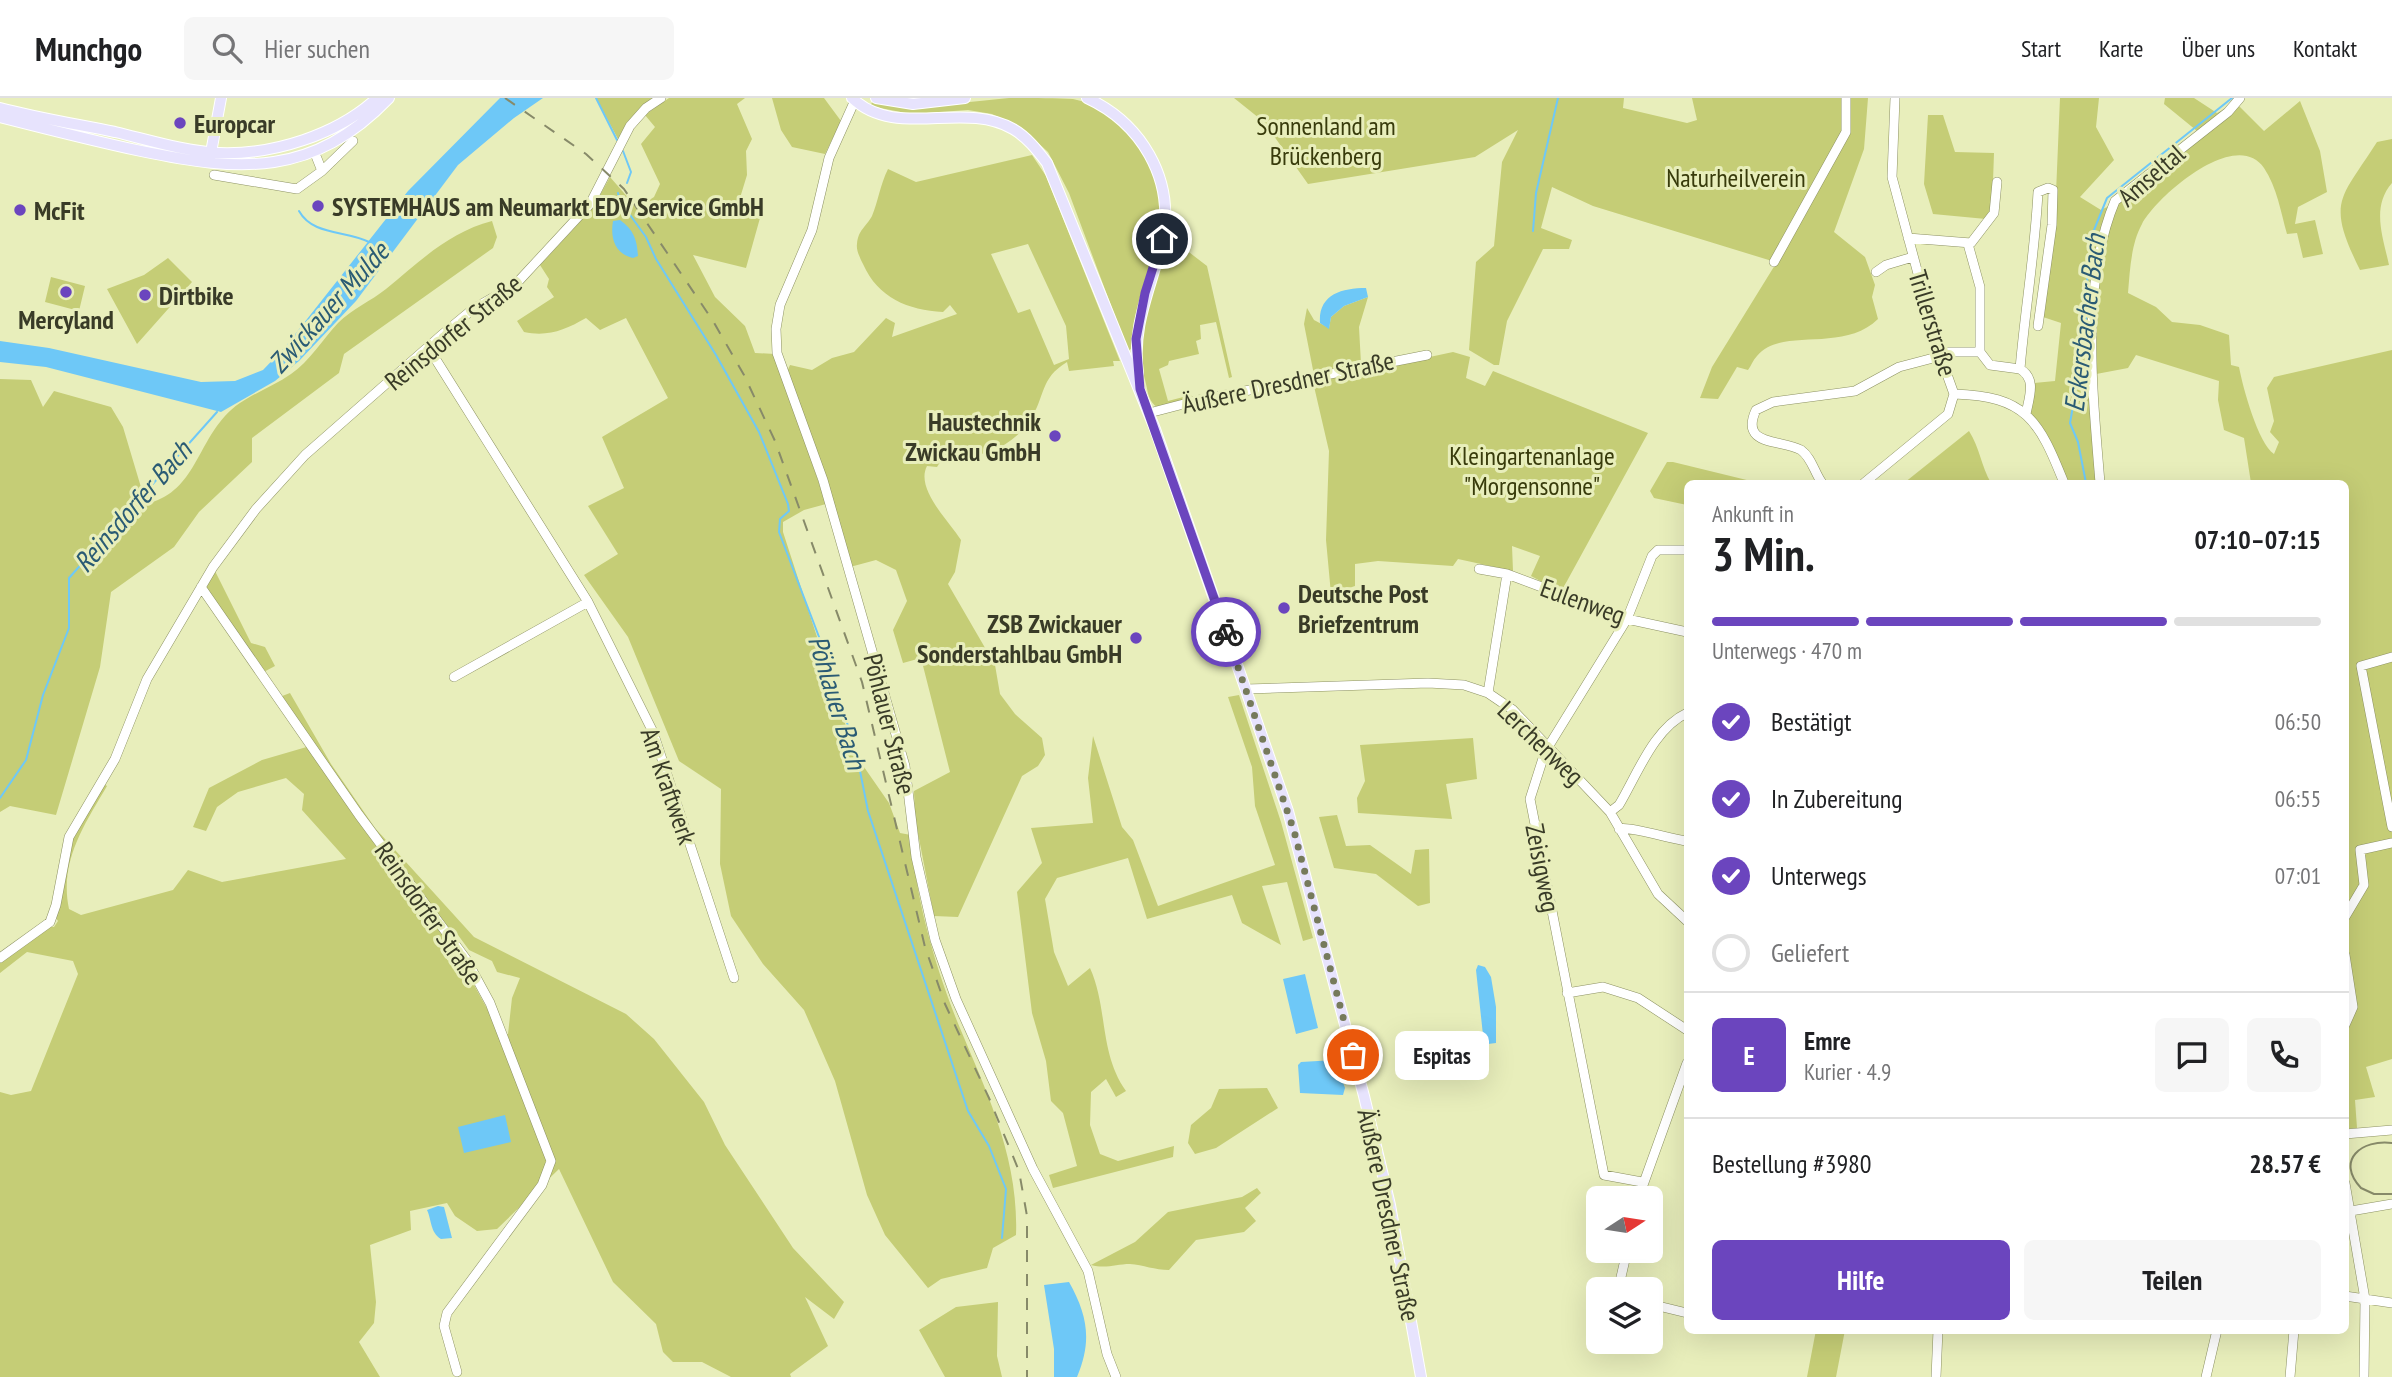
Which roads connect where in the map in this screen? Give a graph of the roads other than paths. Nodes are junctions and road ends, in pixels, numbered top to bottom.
1 (221, 98) edge
2 (377, 98) edge
3 (389, 98) edge
4 (661, 98) edge
5 (876, 98) edge
6 (965, 98) edge
7 (1087, 98) edge
8 (1846, 98) edge
9 (1895, 98) edge
10 (2240, 98) edge
11 (854, 99) edge
12 (0, 108) edge
13 (0, 117) edge
14 (353, 141) dead end
15 (314, 151) junction
16 (212, 164) junction
17 (322, 171) junction
18 (1997, 182) dead end
19 (1908, 238) junction
20 (1968, 244) junction
21 (1913, 257) junction
22 (1774, 262) dead end
23 (1876, 272) dead end
24 (2038, 326) dead end
25 (428, 347) junction
26 (1130, 351) junction
27 (1979, 352) junction
28 (1940, 354) junction
29 (1427, 355) dead end
30 (2020, 369) junction
31 (1954, 394) junction
32 (1149, 414) junction
33 (2026, 414) junction
34 (1821, 480) edge
35 (1868, 480) edge
36 (2063, 480) edge
37 (2101, 480) edge
38 (1684, 550) edge
39 (1479, 569) dead end
40 (1507, 574) junction
41 (201, 586) junction
42 (588, 602) junction
43 (1627, 619) junction
44 (1684, 631) edge
45 (2392, 657) edge
46 (454, 677) dead end
47 (1246, 689) junction
48 (1488, 693) junction
49 (1684, 714) edge
50 (1549, 746) junction
51 (1609, 812) junction
52 (2392, 827) edge
53 (1619, 829) junction
54 (1684, 841) edge
55 (2392, 843) edge
56 (2349, 910) edge
57 (1684, 918) edge
58 (0, 958) edge
59 (734, 978) dead end
60 (2349, 981) edge
61 (1567, 993) junction
62 (2349, 1016) edge
63 (1684, 1028) edge
64 (1684, 1071) edge
65 (2392, 1130) edge
66 (2349, 1134) edge
67 (1642, 1182) junction
68 (1641, 1186) edge
69 (2392, 1204) edge
70 (2349, 1212) edge
71 (2349, 1217) edge
72 (2349, 1297) edge
73 (2365, 1300) junction
74 (2392, 1303) edge
75 (1663, 1307) edge
76 (1684, 1312) edge
77 (1938, 1334) edge
78 (2216, 1334) edge
79 (2294, 1334) edge
80 (457, 1372) dead end
81 (1116, 1377) edge
82 (1421, 1377) edge
83 (1936, 1377) edge
84 (2206, 1377) edge
85 (2290, 1377) edge
86 (2364, 1377) edge

1 - 16 main road
2 - 16 main road
3 - 15 main road
4 - 25 street, Reinsdorfer Straße
5 - 6 main road
7 - 26 main road, Äußere Dresdner Straße
8 - 22 street
9 - 19 street, Trillerstraße
10 - 37 street, Amseltal
11 - 26 main road, Äußere Dresdner Straße
11 - 81 street, Pöhlauer Straße
12 - 16 main road
13 - 16 main road
14 - 17 street
15 - 16 main road
15 - 17 street
16 - 17 street
18 - 20 street
19 - 20 street
19 - 21 street, Trillerstraße
20 - 27 street
21 - 23 street
21 - 28 street, Trillerstraße
24 - 30 street
25 - 41 street, Reinsdorfer Straße
25 - 42 street, Am Kraftwerk
26 - 32 main road, Äußere Dresdner Straße
27 - 28 street
27 - 30 street
28 - 31 street, Trillerstraße
28 - 34 street
29 - 32 street, Äußere Dresdner Straße
30 - 33 street
31 - 33 street, Trillerstraße
31 - 35 street
32 - 47 main road, Äußere Dresdner Straße
33 - 36 street, Trillerstraße
38 - 43 street, Zeisigweg
39 - 40 street, Eulenweg
40 - 43 street, Eulenweg
40 - 48 street
41 - 58 street, Reinsdorfer Straße
41 - 80 street, Reinsdorfer Straße
42 - 46 street
42 - 59 street, Am Kraftwerk
43 - 44 street, Eulenweg
43 - 50 street, Zeisigweg
45 - 52 street
47 - 48 street, Lerchenweg
47 - 82 main road, Äußere Dresdner Straße
48 - 50 street, Lerchenweg
49 - 51 street
50 - 51 street, Lerchenweg
50 - 61 street, Zeisigweg
51 - 53 street, Lerchenweg
53 - 54 street
53 - 57 street, Lerchenweg
55 - 56 street
60 - 62 street
61 - 63 street
61 - 67 street, Zeisigweg
64 - 67 street
65 - 66 street
67 - 68 street
69 - 70 street
71 - 73 street
72 - 73 street
73 - 74 street
73 - 86 street
75 - 76 street
77 - 83 street
78 - 84 street
79 - 85 street

